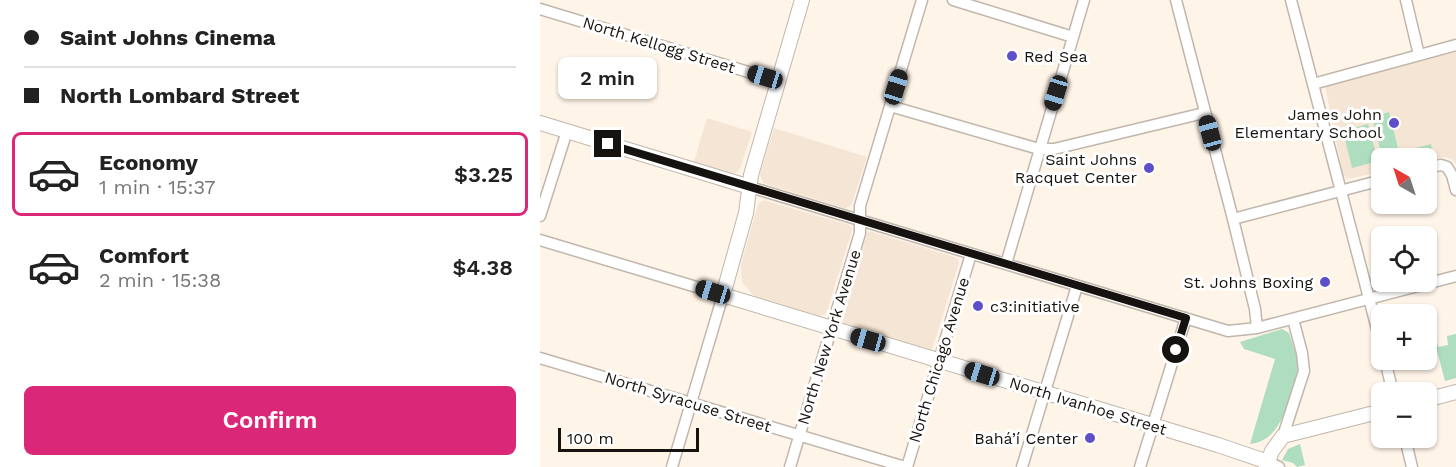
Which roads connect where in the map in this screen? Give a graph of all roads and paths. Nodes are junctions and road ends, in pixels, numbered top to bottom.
1 (802, 0) edge
2 (922, 0) edge
3 (953, 0) edge
4 (1084, 0) edge
5 (1176, 0) edge
6 (1291, 0) edge
7 (1406, 0) edge
8 (540, 9) edge
9 (1073, 37) junction
10 (1456, 45) edge
11 (1419, 55) junction
12 (778, 81) junction
13 (1313, 84) junction
14 (890, 106) junction
15 (1204, 113) junction
16 (540, 123) edge
17 (567, 131) junction
18 (1039, 149) junction
19 (1437, 166) edge
20 (1371, 183) edge
21 (750, 187) junction
22 (1341, 190) junction
23 (1456, 190) edge
24 (540, 216) edge
25 (1233, 219) junction
26 (860, 220) junction
27 (540, 240) edge
28 (971, 254) junction
29 (1006, 264) junction
30 (1456, 276) edge
31 (1077, 286) junction
32 (723, 295) junction
33 (1369, 299) junction
34 (1371, 307) edge
35 (1186, 318) junction
36 (1293, 319) junction
37 (1257, 328) junction
38 (831, 329) junction
39 (540, 358) edge
40 (939, 361) junction
41 (1456, 392) edge
42 (1045, 393) junction
43 (1437, 397) edge
44 (692, 403) junction
45 (1371, 414) edge
46 (1152, 425) junction
47 (799, 436) junction
48 (1284, 436) junction
49 (1407, 448) edge
50 (1271, 465) edge
51 (672, 467) edge
52 (790, 467) edge
53 (906, 467) edge
54 (1022, 467) edge
55 (1140, 467) edge
56 (1412, 467) edge

1 - 12 main road
2 - 14 street, North New York Avenue
3 - 9 street
4 - 9 street
5 - 15 street
6 - 13 street
7 - 11 street
8 - 12 street, North Kellogg Street
9 - 18 street
10 - 11 street
11 - 13 street
12 - 21 main road
13 - 22 street
14 - 18 street
14 - 26 street, North New York Avenue
15 - 18 street
15 - 25 street
16 - 17 main road
17 - 21 main road
17 - 24 street
18 - 29 street
19 - 23 street
20 - 22 street
21 - 26 street
21 - 32 main road
22 - 25 street
22 - 33 street
25 - 37 street
26 - 28 street
26 - 38 street, North New York Avenue
27 - 32 street, North Ivanhoe Street
28 - 29 street
28 - 40 street, North Chicago Avenue
29 - 31 street
30 - 33 street
31 - 35 street
31 - 42 street
32 - 38 main road, North Ivanhoe Street
32 - 44 street
33 - 34 street
33 - 36 street
35 - 37 street
35 - 46 street
36 - 37 street
36 - 48 street
38 - 40 main road, North Ivanhoe Street
38 - 47 street, North New York Avenue
39 - 44 street, North Syracuse Street
40 - 42 main road, North Ivanhoe Street
40 - 53 street, North Chicago Avenue
41 - 43 main road
42 - 46 main road, North Ivanhoe Street
42 - 54 street
44 - 47 street, North Syracuse Street
44 - 51 street
45 - 48 main road
46 - 50 main road, North Ivanhoe Street
46 - 55 street
47 - 52 street, North New York Avenue
47 - 53 street, North Syracuse Street
48 - 50 main road, North Ivanhoe Street
49 - 56 street

